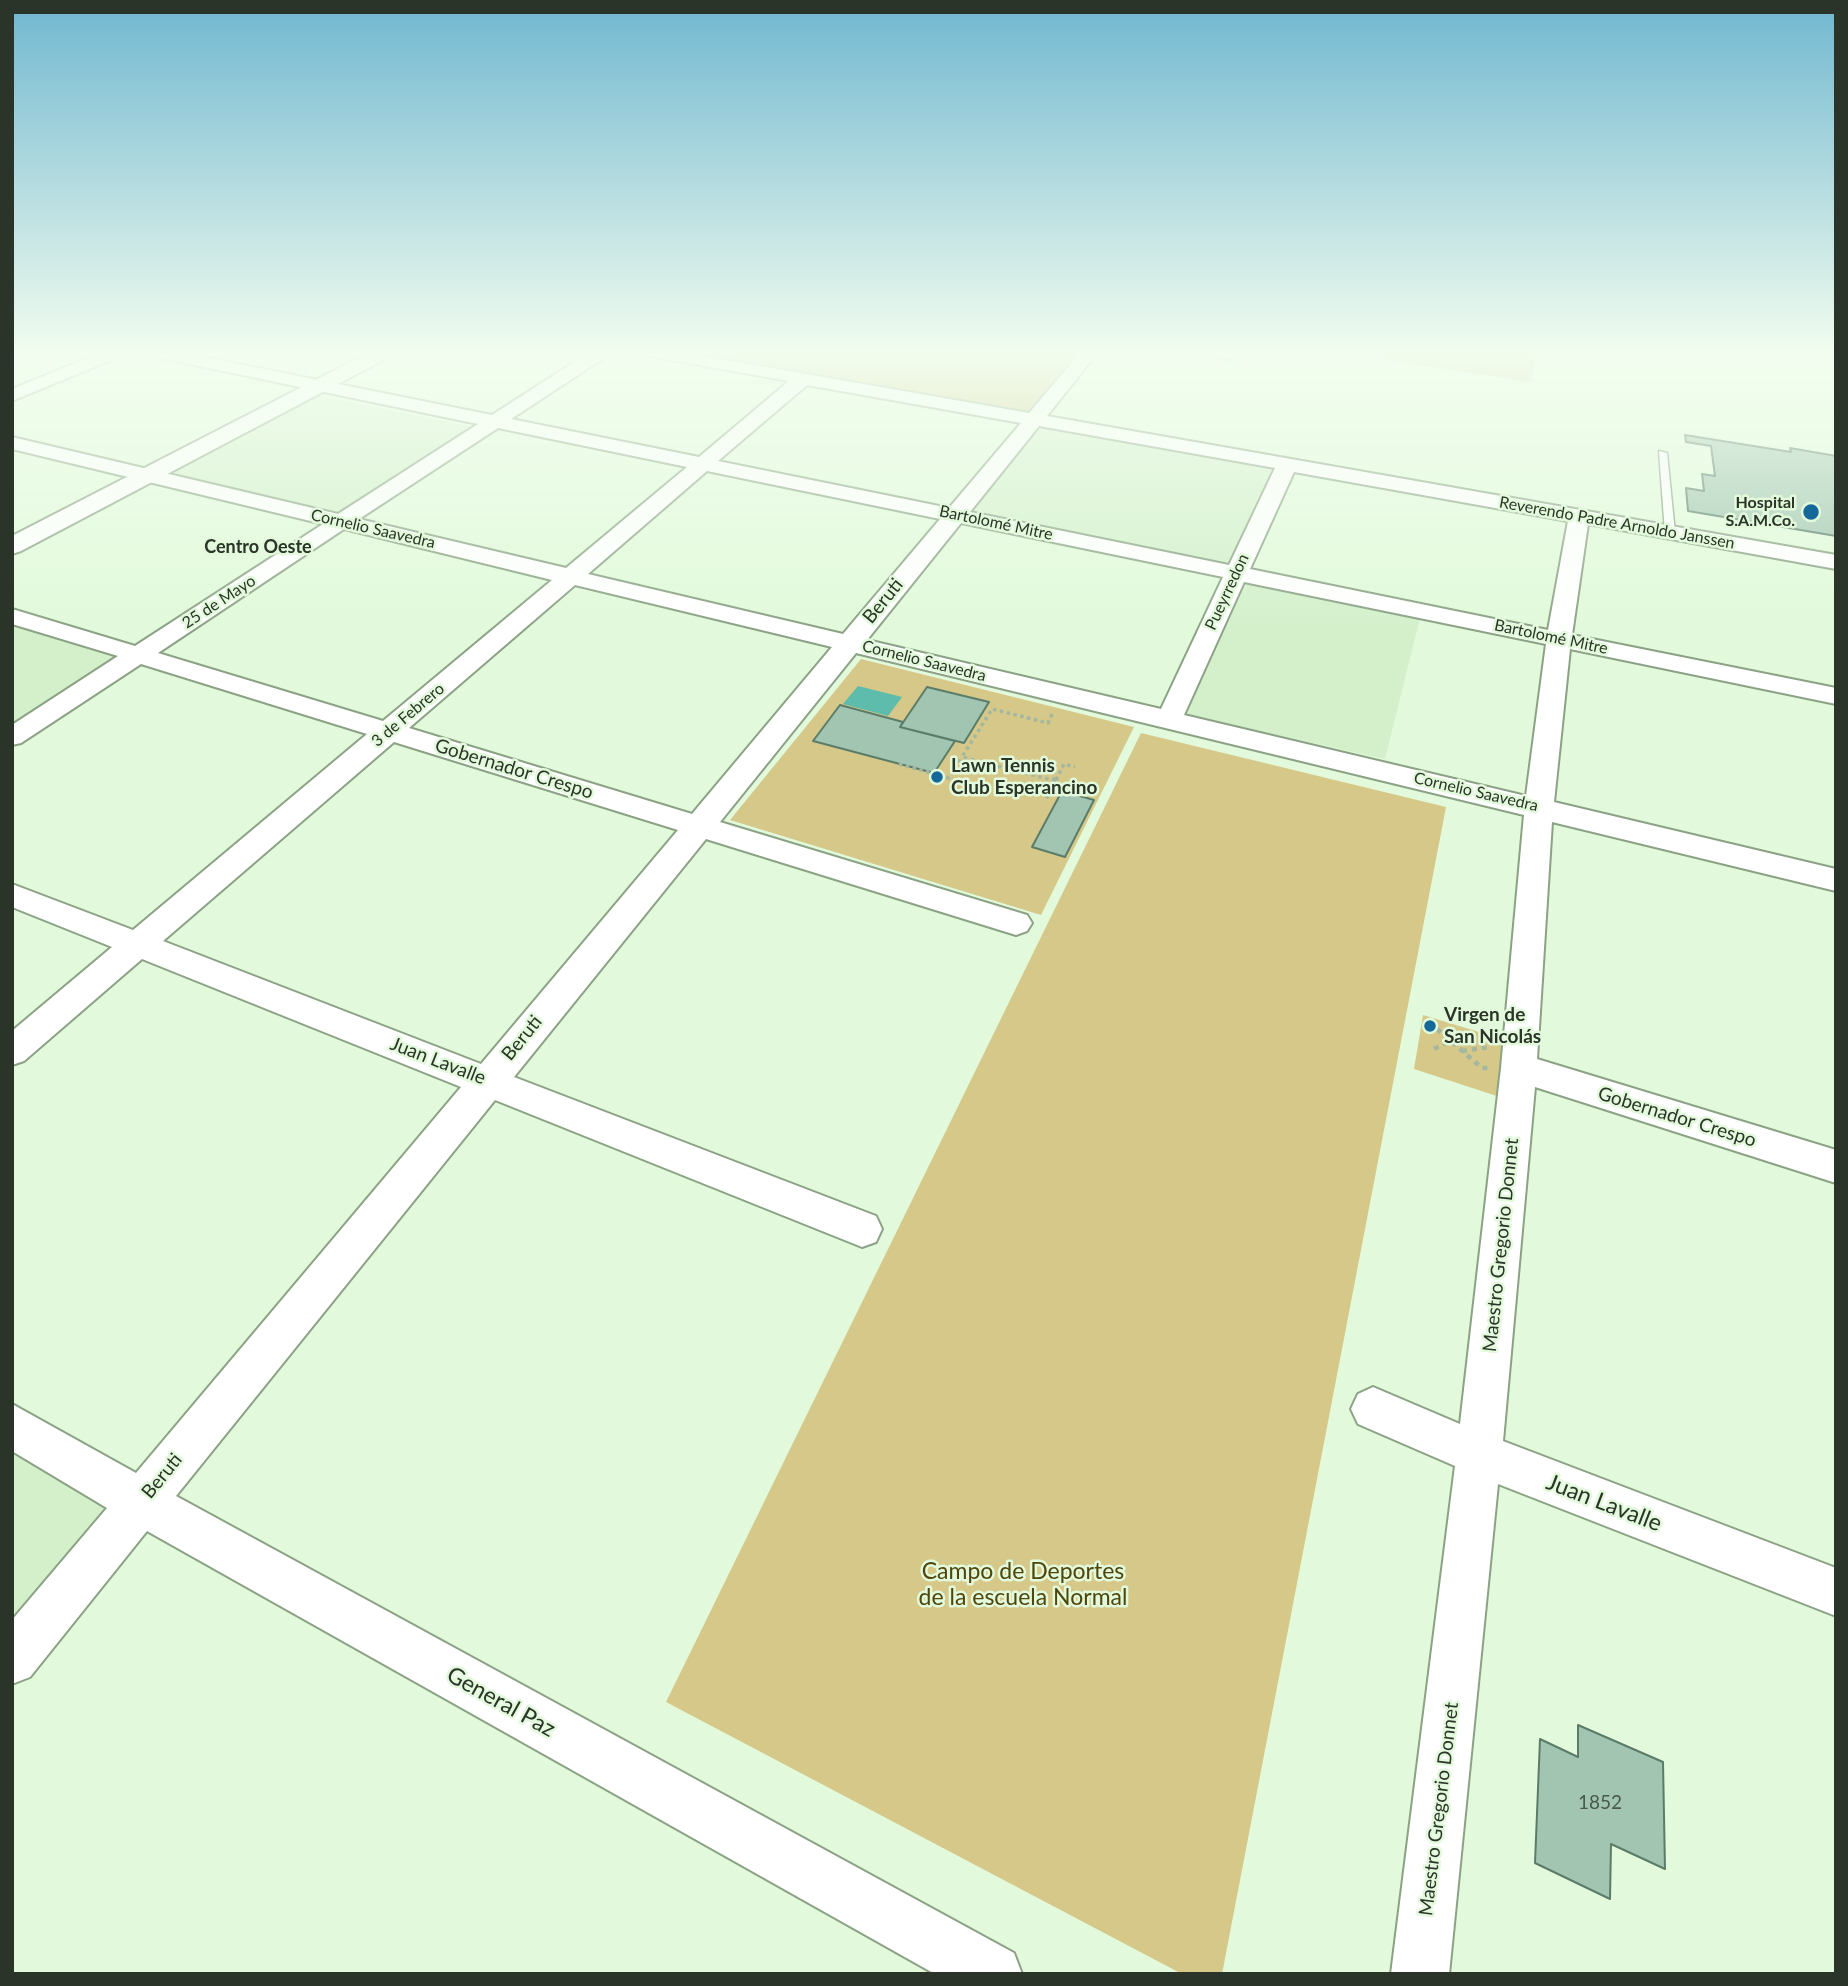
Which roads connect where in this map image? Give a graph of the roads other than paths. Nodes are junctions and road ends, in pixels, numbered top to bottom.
1 (19, 445) edge
2 (196, 445) edge
3 (460, 445) edge
4 (613, 445) edge
5 (726, 445) edge
6 (1012, 445) edge
7 (1178, 445) edge
8 (1662, 453) dead end
9 (704, 463) junction
10 (1287, 464) junction
11 (140, 474) junction
12 (954, 514) junction
13 (1579, 516) junction
14 (342, 521) junction
15 (1670, 533) junction
16 (12, 535) edge
17 (12, 546) edge
18 (1836, 562) edge
19 (1235, 572) junction
20 (570, 576) junction
21 (12, 616) edge
22 (1559, 639) junction
23 (848, 643) junction
24 (139, 654) junction
25 (1836, 696) edge
26 (1169, 720) junction
27 (389, 731) junction
28 (12, 737) edge
29 (1539, 807) junction
30 (698, 826) junction
31 (1836, 880) edge
32 (12, 895) edge
33 (1016, 923) dead end
34 (138, 944) junction
35 (12, 1051) edge
36 (1503, 1061) junction
37 (488, 1081) junction
38 (1836, 1167) edge
39 (862, 1229) dead end
40 (1373, 1409) dead end
41 (12, 1426) edge
42 (1479, 1454) junction
43 (141, 1502) junction
44 (1836, 1592) edge
45 (12, 1659) edge
46 (993, 1974) edge
47 (1420, 1974) edge

1 - 11 street, Cornelio Saavedra
2 - 11 main road
3 - 14 street, 25 de Mayo
4 - 9 street, Bartolomé Mitre
5 - 9 street, 3 de Febrero
6 - 12 street, Beruti
7 - 10 street, Reverendo Padre Arnoldo Janssen
8 - 15 lane
9 - 12 street, Bartolomé Mitre
9 - 20 street, 3 de Febrero
10 - 13 street, Reverendo Padre Arnoldo Janssen
10 - 19 street, Pueyrredon
11 - 14 street, Cornelio Saavedra
11 - 16 main road
11 - 17 main road
12 - 19 street, Bartolomé Mitre
12 - 23 street, Beruti
13 - 15 street, Reverendo Padre Arnoldo Janssen
13 - 22 street, Maestro Gregorio Donnet
14 - 20 street, Cornelio Saavedra
14 - 24 street, 25 de Mayo
15 - 18 street, Reverendo Padre Arnoldo Janssen
19 - 22 street, Bartolomé Mitre
19 - 26 street, Pueyrredon
20 - 23 street, Cornelio Saavedra
20 - 27 street, 3 de Febrero
21 - 24 street, Gobernador Crespo
22 - 25 street, Bartolomé Mitre
22 - 29 street, Maestro Gregorio Donnet
23 - 26 street, Cornelio Saavedra
23 - 30 street, Beruti
24 - 27 street, Gobernador Crespo
24 - 28 street, 25 de Mayo
26 - 29 street, Cornelio Saavedra
27 - 30 street, Gobernador Crespo
27 - 34 street, 3 de Febrero
29 - 31 street, Cornelio Saavedra
29 - 36 street, Maestro Gregorio Donnet
30 - 33 street, Gobernador Crespo
30 - 37 street, Beruti
32 - 34 street, Juan Lavalle
34 - 35 street, 3 de Febrero
34 - 37 street, Juan Lavalle
36 - 38 street, Gobernador Crespo
36 - 42 street, Maestro Gregorio Donnet
37 - 39 street, Juan Lavalle
37 - 43 street, Beruti
40 - 42 street, Juan Lavalle
41 - 43 street, General Paz
42 - 44 street, Juan Lavalle
42 - 47 street, Maestro Gregorio Donnet
43 - 45 street, Beruti
43 - 46 street, General Paz

